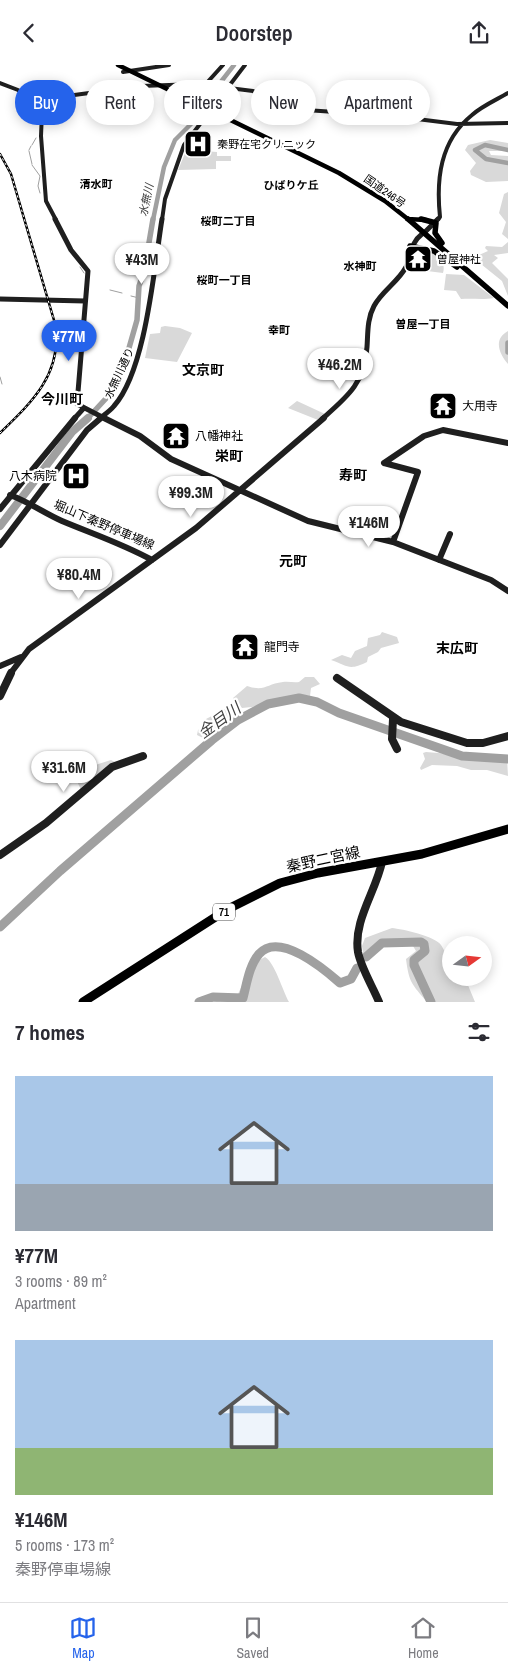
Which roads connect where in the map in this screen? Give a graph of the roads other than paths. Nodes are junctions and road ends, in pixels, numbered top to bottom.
1 (118, 65) edge
2 (169, 65) edge
3 (223, 65) edge
4 (244, 65) edge
5 (129, 70) junction
6 (123, 72) dead end
7 (211, 80) edge
8 (232, 80) edge
9 (0, 83) edge
10 (158, 84) junction
11 (164, 84) edge
12 (15, 88) edge
13 (241, 90) edge
14 (508, 93) edge
15 (76, 95) edge
16 (508, 123) edge
17 (462, 124) junction
18 (42, 125) edge
19 (200, 125) edge
20 (407, 219) junction
21 (436, 223) junction
22 (410, 246) junction
23 (463, 266) junction
24 (489, 290) junction
25 (0, 299) edge
26 (84, 301) junction
27 (508, 306) edge
28 (84, 409) junction
29 (100, 417) junction
30 (508, 443) edge
31 (384, 463) joint
32 (242, 490) junction
33 (12, 496) junction
34 (30, 503) junction
35 (0, 509) edge
36 (450, 534) dead end
37 (393, 542) junction
38 (0, 545) edge
39 (152, 560) junction
40 (439, 560) junction
41 (508, 591) edge
42 (22, 656) junction
43 (0, 666) edge
44 (337, 678) dead end
45 (0, 696) edge
46 (393, 720) junction
47 (508, 736) edge
48 (397, 749) dead end
49 (143, 756) dead end
50 (508, 829) edge
51 (0, 855) edge
52 (382, 862) junction
53 (83, 1002) edge
54 (379, 1002) edge

1 - 5 highway
2 - 5 street
3 - 7 street
4 - 8 street, 水無川通り
5 - 6 street
5 - 10 highway
9 - 12 street
10 - 11 street
10 - 15 street
10 - 20 highway, 国道246号
13 - 17 street
14 - 17 street
16 - 17 street
17 - 21 street
18 - 26 street
19 - 29 street, 水無川通り
20 - 21 highway
20 - 23 highway, 国道246号
21 - 22 street
21 - 23 highway
22 - 24 highway
22 - 32 street, 堀山下秦野停車場線
23 - 24 highway, 国道246号
24 - 27 highway, 国道246号
25 - 26 street
26 - 28 street
28 - 29 street
28 - 33 street
29 - 32 street
29 - 34 street, 水無川通り
30 - 31 street
31 - 37 street
32 - 37 street
32 - 39 street, 堀山下秦野停車場線
33 - 34 street, 堀山下秦野停車場線
33 - 35 street
34 - 38 street, 水無川通り
34 - 39 street, 堀山下秦野停車場線
36 - 40 street
37 - 40 street
39 - 42 street
40 - 41 street
42 - 43 street
42 - 45 street
44 - 46 street
46 - 47 street
46 - 48 street
49 - 51 street
50 - 52 main road, 秦野二宮線 / 71
52 - 53 main road, 秦野二宮線 / 71
52 - 54 street

